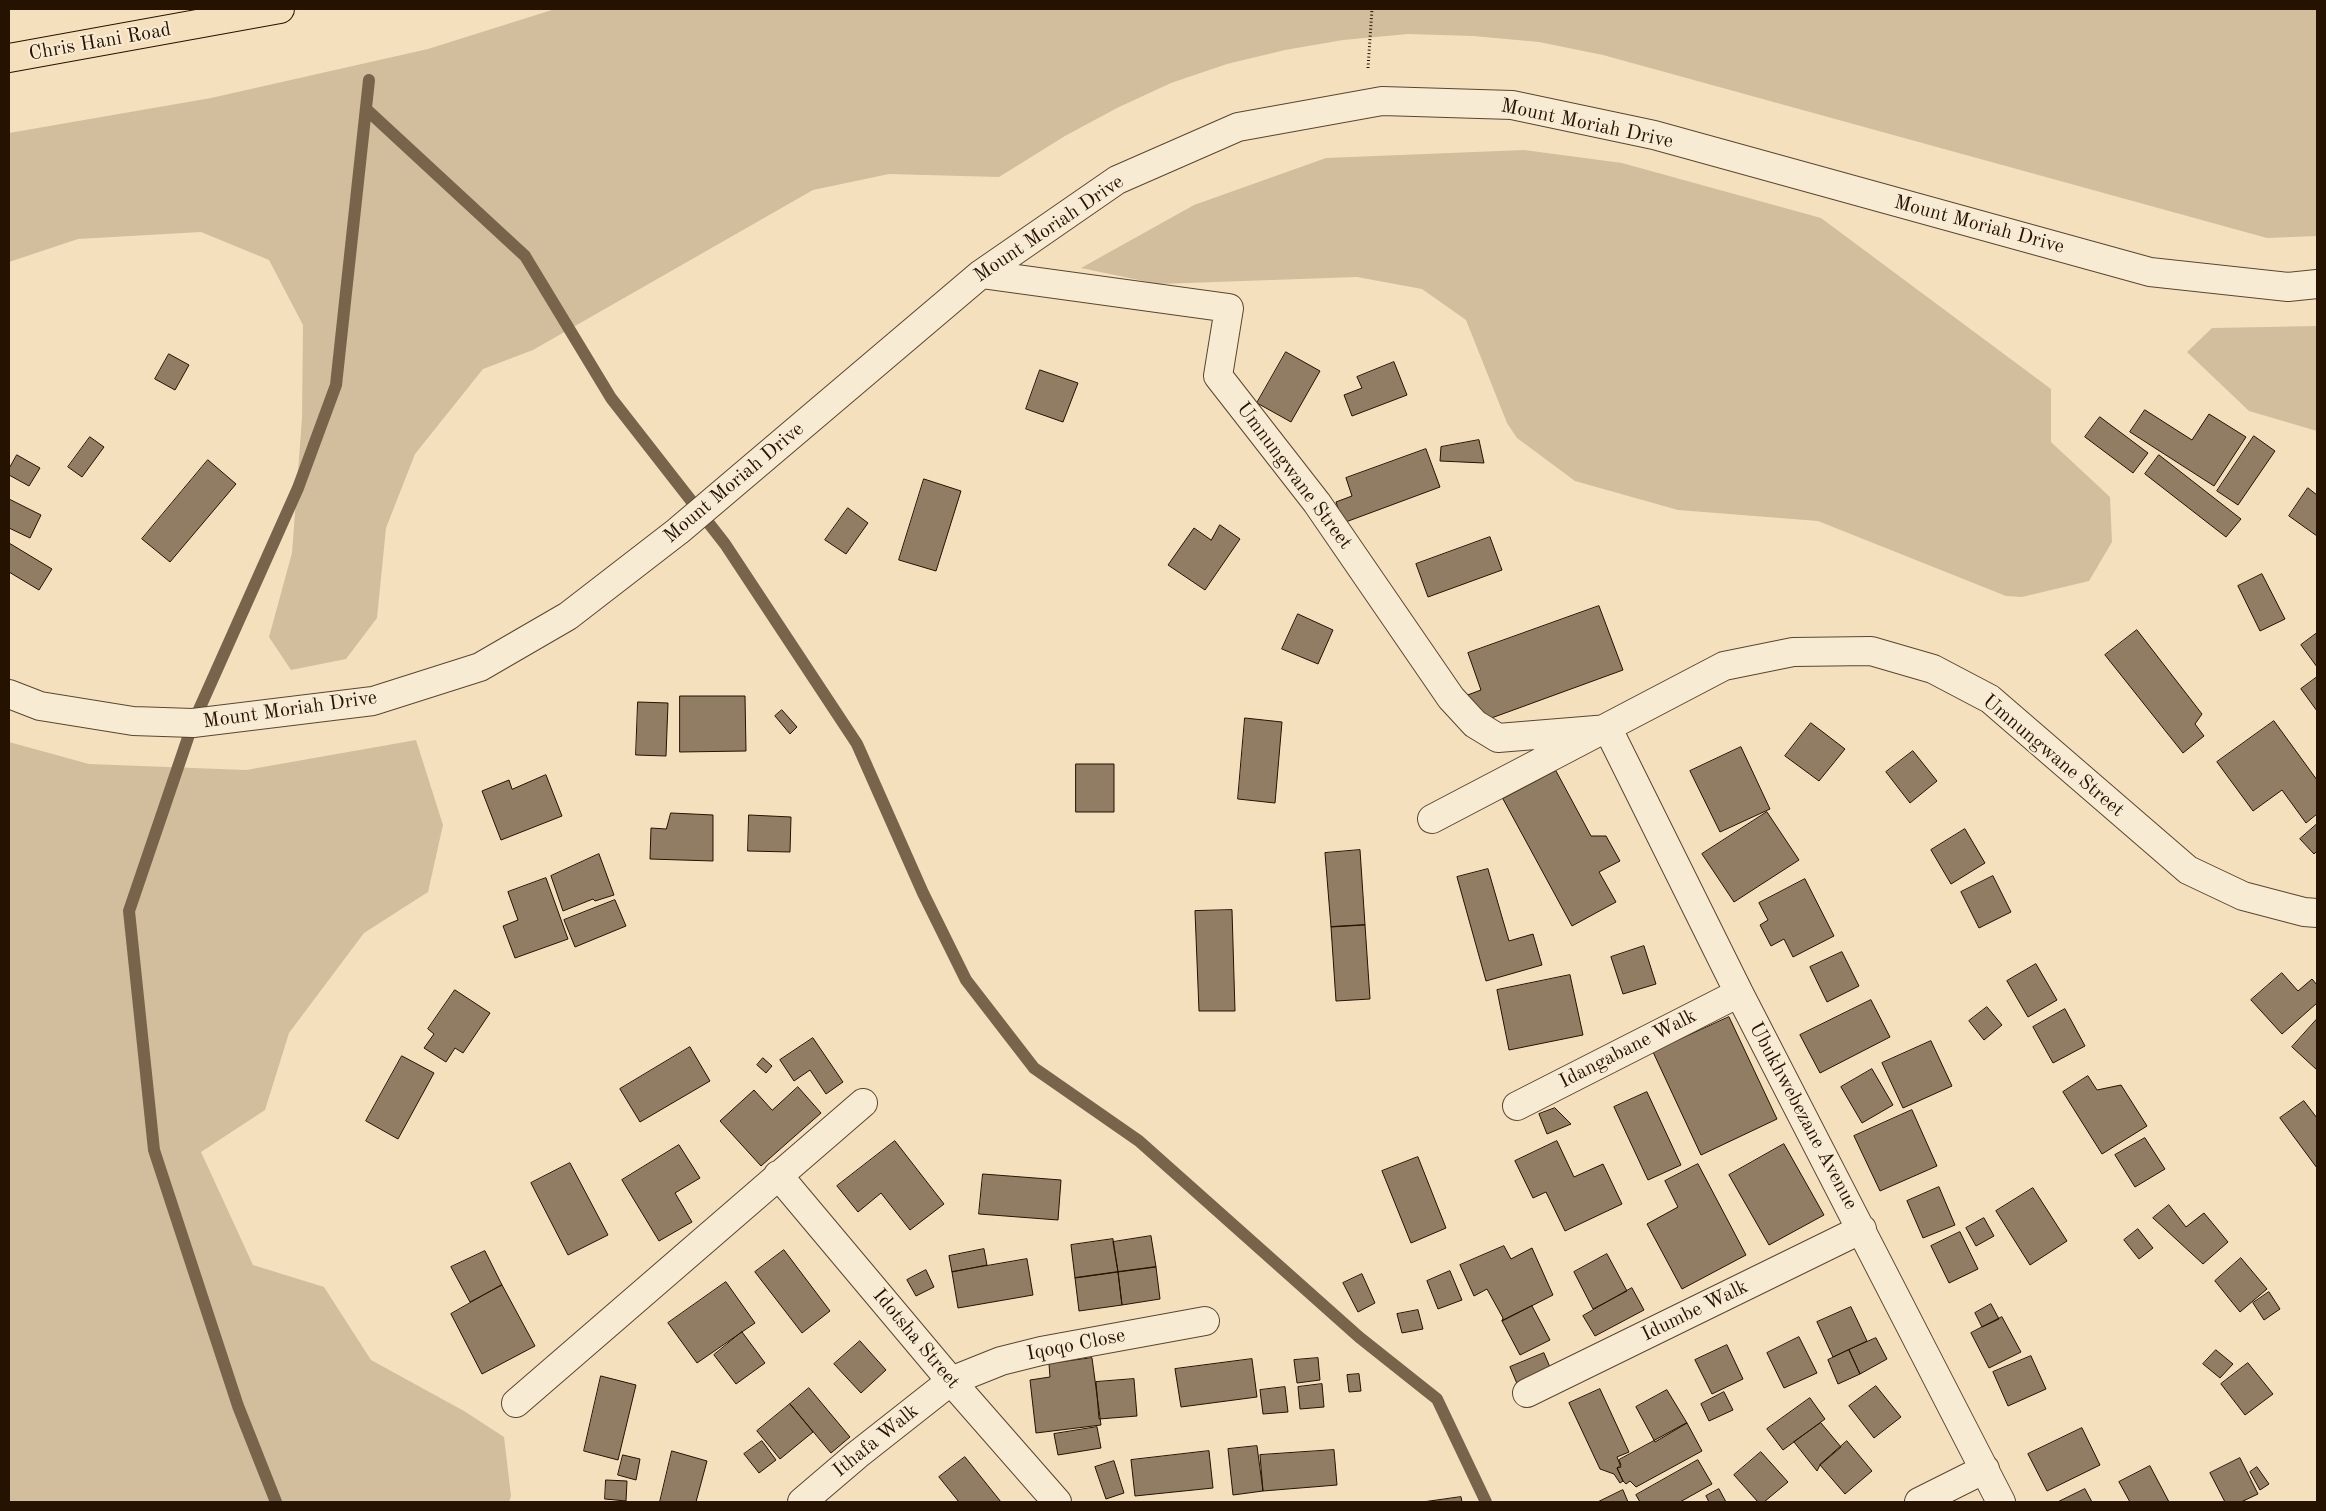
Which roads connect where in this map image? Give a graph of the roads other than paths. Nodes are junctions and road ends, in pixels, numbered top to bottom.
1 (280, 9) edge
2 (9, 58) edge
3 (980, 274) junction
4 (2317, 284) edge
5 (9, 694) edge
6 (1608, 729) junction
7 (1432, 819) dead end
8 (2317, 913) edge
9 (1739, 993) junction
10 (864, 1103) dead end
11 (1517, 1106) dead end
12 (778, 1175) junction
13 (1862, 1229) junction
14 (1205, 1321) dead end
15 (951, 1382) junction
16 (1527, 1393) dead end
17 (516, 1403) dead end
18 (1985, 1469) junction
19 (802, 1502) edge
20 (1056, 1502) edge
21 (1920, 1502) edge
22 (2002, 1502) edge

1 - 2 main road, Chris Hani Road
3 - 4 street, Mount Moriah Drive
3 - 5 street, Mount Moriah Drive
3 - 6 street, Umnungwane Street
6 - 7 street, Umnungwane Street
6 - 8 street, Umnungwane Street
6 - 9 street, Ubukhwebezane Avenue
9 - 11 street, Idangabane Walk
9 - 13 street, Ubukhwebezane Avenue
10 - 12 street
12 - 15 street, Idotsha Street
12 - 17 street
13 - 16 street, Idumbe Walk
13 - 18 street, Ubukhwebezane Avenue
14 - 15 street, Iqoqo Close
15 - 19 street, Ithafa Walk
15 - 20 street, Idotsha Street
18 - 21 street
18 - 22 street, Ubukhwebezane Avenue

